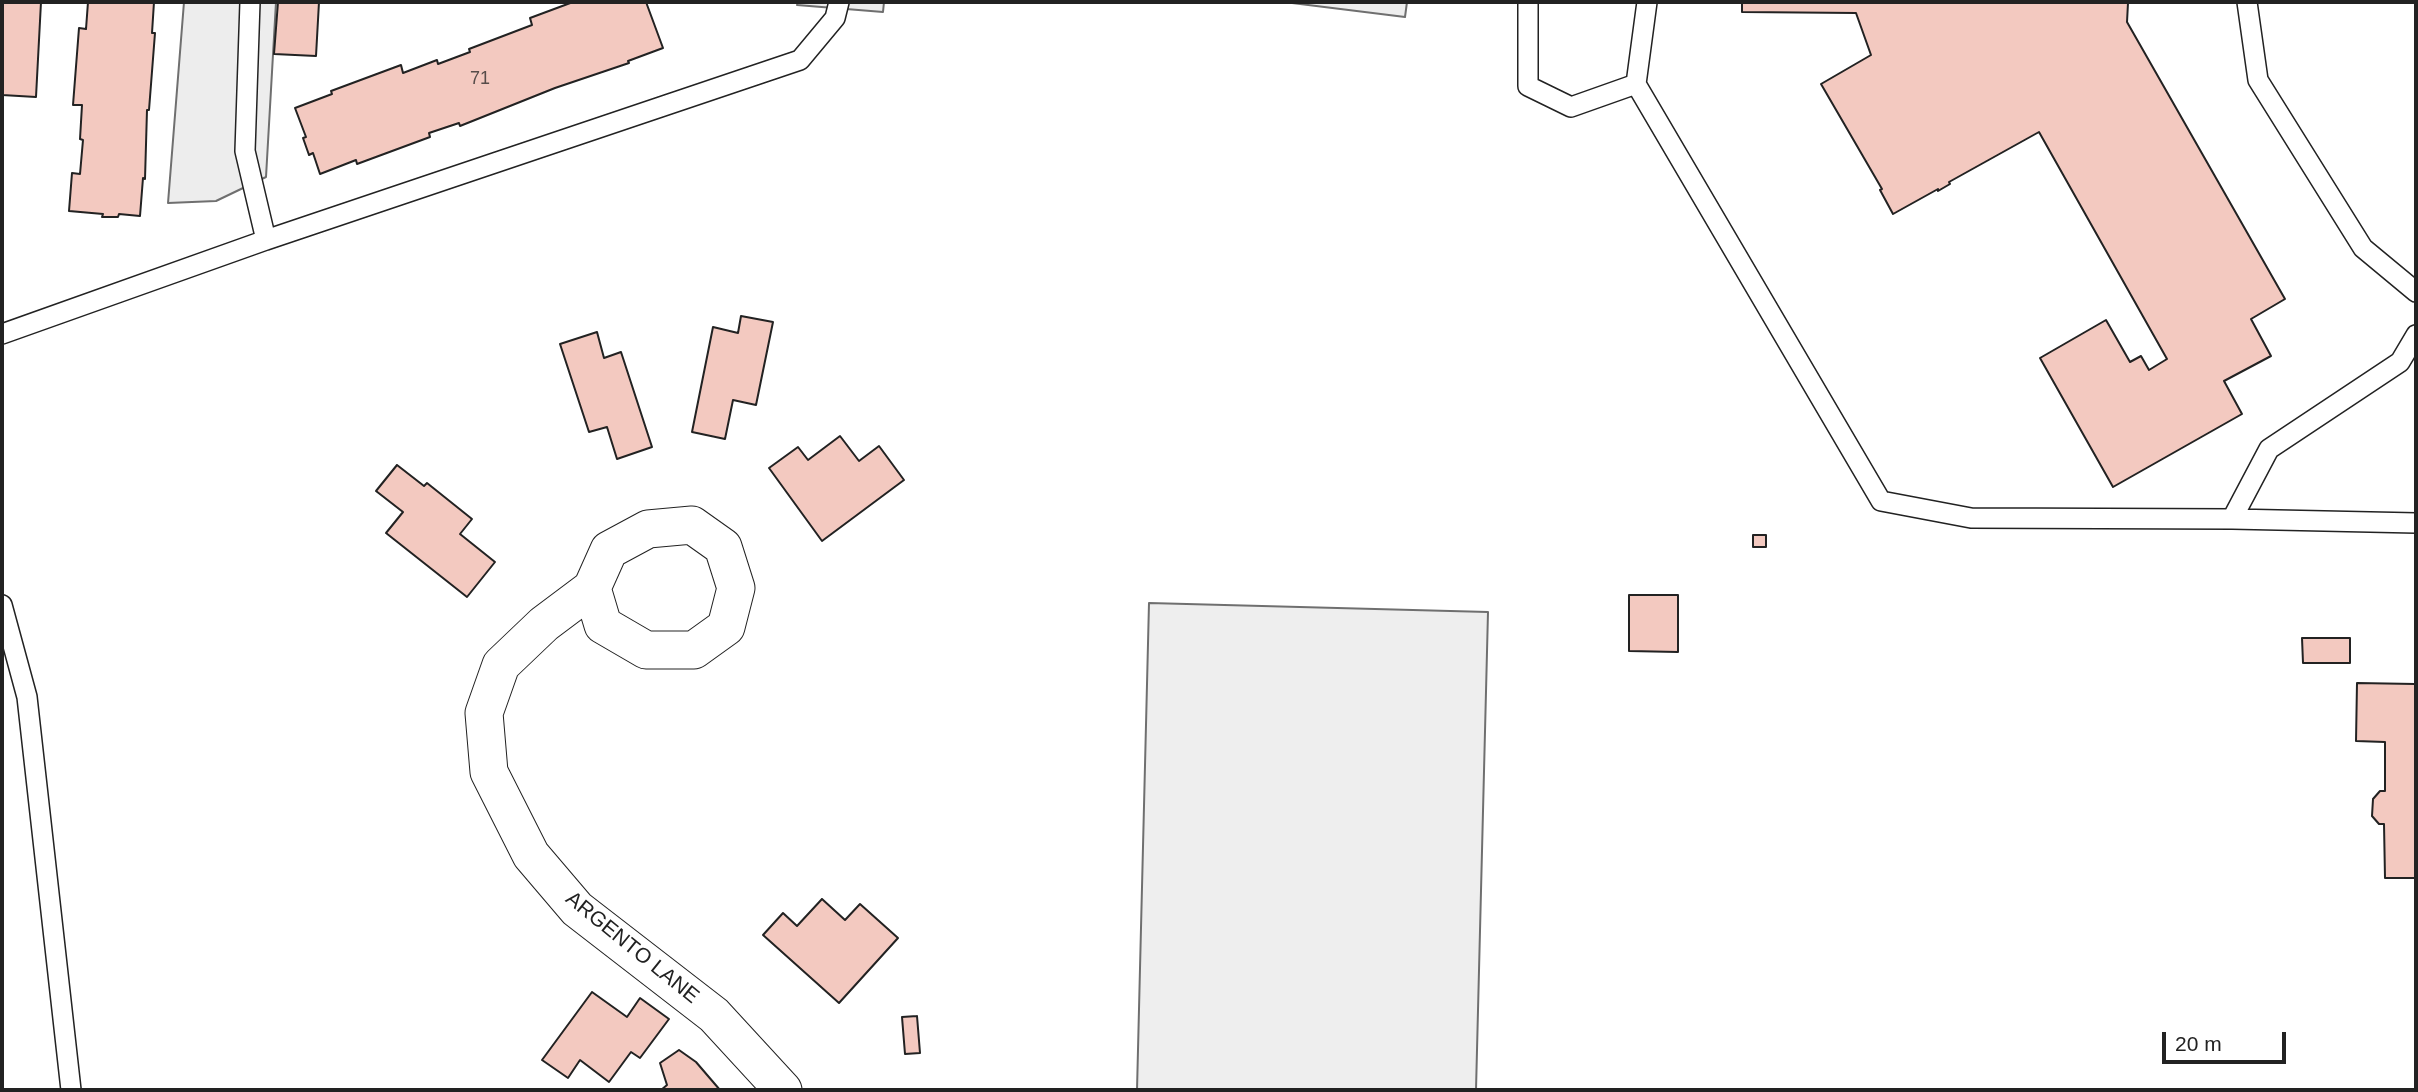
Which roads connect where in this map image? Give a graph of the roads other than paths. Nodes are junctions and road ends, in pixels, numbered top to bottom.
1 (250, 2) edge
2 (839, 2) edge
3 (1528, 2) edge
4 (1647, 2) edge
5 (2247, 2) edge
6 (1636, 84) junction
7 (266, 240) junction
8 (2416, 292) edge
9 (2, 334) edge
10 (2416, 335) edge
11 (2232, 519) junction
12 (2416, 523) edge
13 (592, 588) dead end
14 (2, 605) edge
15 (71, 1090) edge
16 (783, 1090) edge

1 - 7 lane
2 - 7 lane
3 - 6 lane
4 - 6 lane
5 - 8 lane
6 - 11 lane
7 - 9 lane
10 - 11 lane
11 - 12 lane
13 - 16 street, ARGENTO LANE
14 - 15 lane

